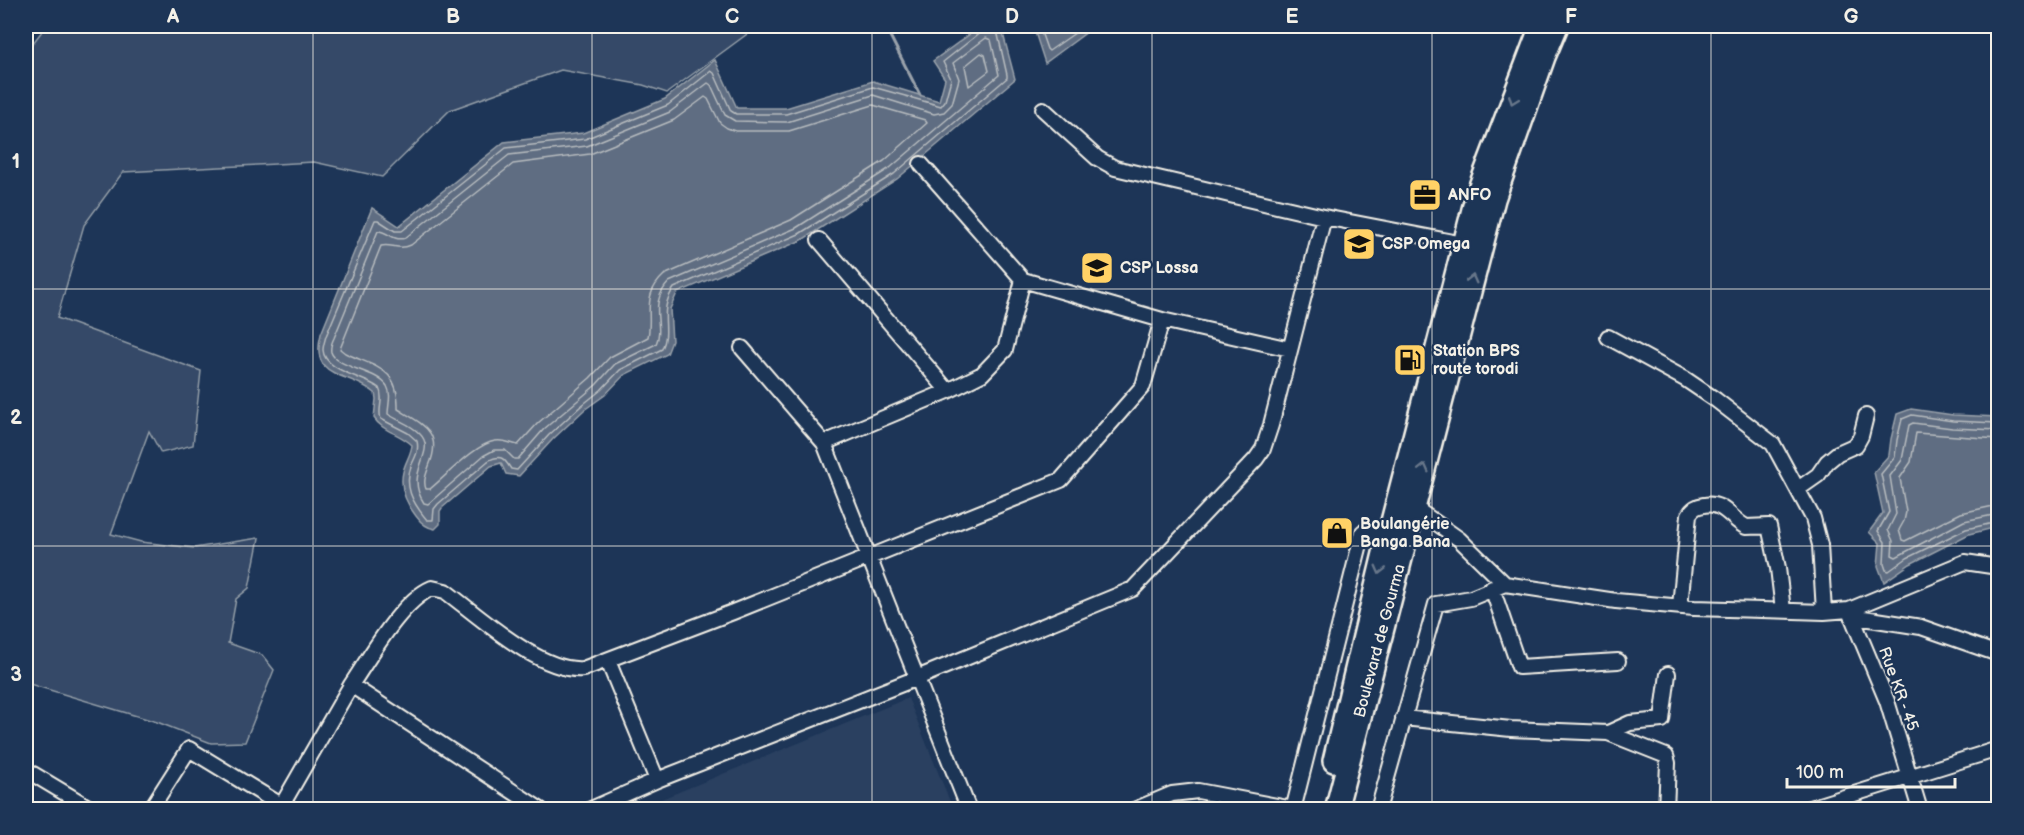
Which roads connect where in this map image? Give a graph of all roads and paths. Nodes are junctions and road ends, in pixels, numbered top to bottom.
1 (1541, 26) edge
2 (1557, 26) edge
3 (1043, 109) dead end
4 (921, 164) dead end
5 (1486, 197) junction
6 (1324, 217) junction
7 (819, 240) dead end
8 (1464, 244) junction
9 (1023, 280) junction
10 (1162, 320) junction
11 (1608, 337) dead end
12 (742, 348) dead end
13 (1290, 349) junction
14 (948, 391) junction
15 (1866, 416) dead end
16 (824, 443) junction
17 (1798, 489) junction
18 (1406, 505) junction
19 (1388, 537) junction
20 (869, 558) junction
21 (1998, 567) edge
22 (1499, 586) junction
23 (1680, 606) junction
24 (1783, 610) junction
25 (1824, 612) junction
26 (1850, 613) junction
27 (1998, 654) edge
28 (608, 661) junction
29 (1618, 661) dead end
30 (1668, 674) dead end
31 (917, 678) junction
32 (351, 685) junction
33 (1403, 718) junction
34 (1608, 733) junction
35 (1998, 749) edge
36 (33, 774) dead end
37 (1911, 776) junction
38 (657, 780) junction
39 (286, 808) edge
40 (1293, 809) edge
41 (93, 810) edge
42 (150, 810) edge
43 (541, 810) edge
44 (590, 810) edge
45 (969, 810) edge
46 (1134, 810) edge
47 (1323, 810) edge
48 (1336, 810) edge
49 (1378, 810) edge
50 (1666, 810) edge
51 (1803, 810) edge
52 (1920, 810) edge

1 -> 5 highway, Boulevard de Gourma
2 - 5 highway, Boulevard de Gourma
3 - 6 street
4 - 9 street
5 - 8 highway, Boulevard de Gourma
18 -> 5 highway, Boulevard de Gourma
6 - 8 street
6 - 13 street
7 - 14 street
8 - 18 highway, Boulevard de Gourma
9 - 10 street
9 - 14 street
10 - 13 street
10 - 20 street
11 - 17 street
12 - 16 street
13 - 31 street
14 - 16 street
15 - 17 street
16 - 20 street
17 - 25 street
18 - 19 highway, Boulevard de Gourma
18 - 22 street
18 - 48 highway, Boulevard de Gourma
19 - 40 street
19 -> 47 highway, Boulevard de Gourma
20 - 28 street
20 - 31 street
21 - 26 street
22 - 23 street
22 - 29 street
22 - 33 street
23 - 24 street
23 - 24 street
24 - 25 street
25 - 26 street
26 - 27 street
26 - 37 street, Rue KR - 45
28 - 32 street
28 - 38 street
30 - 34 street
31 - 38 street
31 - 45 street
32 - 39 street
32 - 43 street
33 - 34 street
33 - 49 street
34 - 50 street
35 - 37 street
36 - 41 street
37 - 51 street
37 - 52 street, Rue KR - 45
38 - 44 street
39 - 42 street
40 - 46 street

